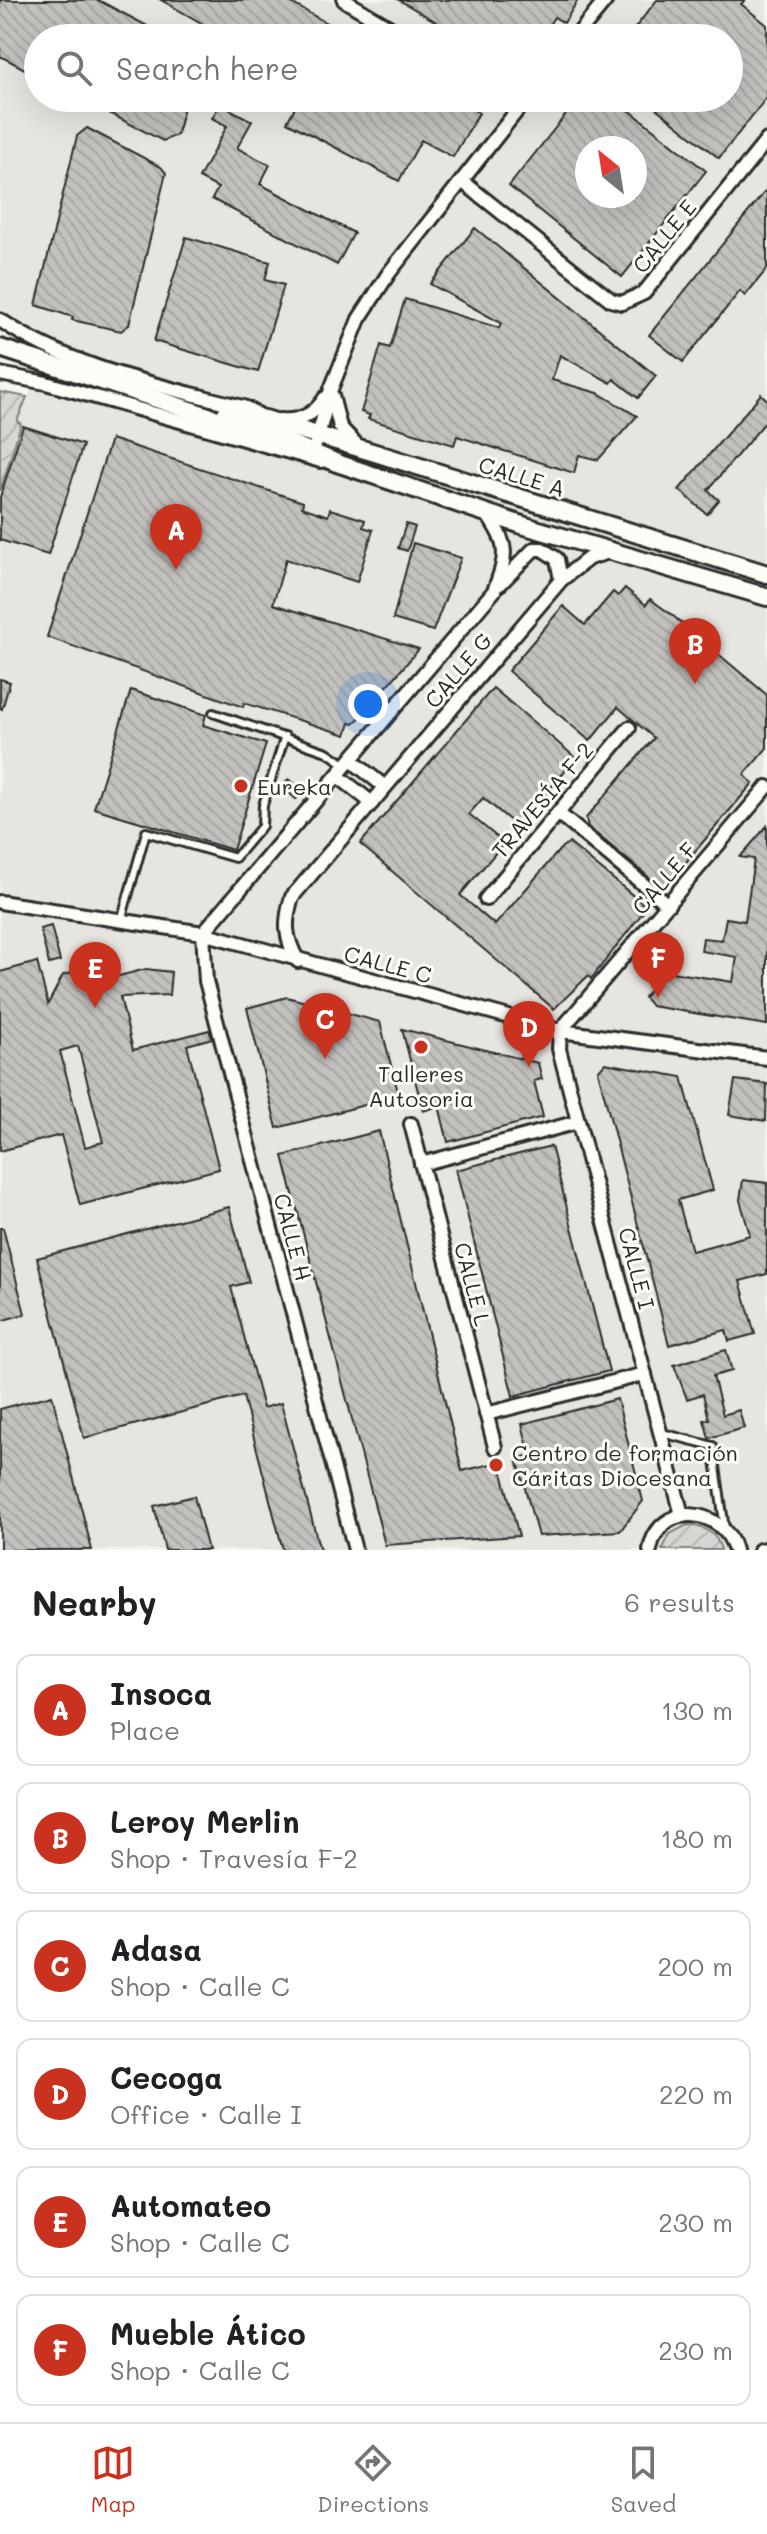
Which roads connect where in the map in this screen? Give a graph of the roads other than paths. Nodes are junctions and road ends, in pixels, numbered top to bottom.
1 (344, 0) edge
2 (606, 0) edge
3 (384, 24) edge
4 (586, 24) edge
5 (516, 112) edge
6 (767, 140) edge
7 (462, 181) junction
8 (0, 320) edge
9 (0, 348) edge
10 (0, 374) edge
11 (108, 383) junction
12 (331, 389) junction
13 (265, 419) junction
14 (316, 443) junction
15 (363, 450) junction
16 (337, 463) junction
17 (485, 511) junction
18 (609, 552) junction
19 (767, 574) edge
20 (561, 580) junction
21 (494, 591) junction
22 (767, 597) edge
23 (213, 713) dead end
24 (629, 728) dead end
25 (285, 736) junction
26 (345, 767) junction
27 (385, 787) junction
28 (767, 787) edge
29 (372, 803) junction
30 (558, 813) junction
31 (486, 899) dead end
32 (0, 902) edge
33 (668, 905) junction
34 (121, 923) junction
35 (203, 933) junction
36 (298, 961) junction
37 (560, 1031) junction
38 (767, 1058) edge
39 (578, 1122) junction
40 (411, 1124) dead end
41 (421, 1164) junction
42 (645, 1374) junction
43 (486, 1414) junction
44 (662, 1433) junction
45 (495, 1447) dead end
46 (682, 1515) junction
47 (725, 1529) junction
48 (767, 1549) edge
49 (355, 1550) edge
50 (650, 1550) edge
51 (735, 1550) edge
52 (760, 1550) edge

1 - 3 street
2 - 4 street
5 - 7 street
6 - 7 street, CALLE E
7 - 12 street
8 - 13 street, CALLE A
9 - 11 street, CALLE A
10 - 16 street, CALLE A
11 - 13 street, CALLE A
11 - 14 street, CALLE A
12 - 13 street
12 - 14 street
12 - 15 street
13 - 14 street, CALLE A
14 - 15 street, CALLE A
14 - 16 street, CALLE A
15 - 19 street, CALLE A
16 - 17 street, CALLE A
17 - 18 street, CALLE A
17 - 21 street, CALLE G
18 - 20 street, CALLE G
18 - 22 street, CALLE A
20 - 21 street, CALLE G
20 - 27 street, CALLE G
21 - 26 street, CALLE G
23 - 25 lane
24 - 30 street, TRAVESÍA F-2
25 - 26 lane
25 - 34 lane
26 - 27 street
26 - 29 street
26 - 35 street, CALLE G
27 - 29 street, CALLE G
28 - 33 street, CALLE F
29 - 36 street, CALLE G
30 - 31 street, TRAVESÍA F-2
30 - 33 street
32 - 34 street, CALLE C
33 - 37 street, CALLE F
34 - 35 street, CALLE C
35 - 36 street, CALLE C
35 - 49 street, CALLE H
36 - 37 street, CALLE C
37 - 38 street, CALLE C
37 - 39 street, CALLE I
39 - 41 street
39 - 42 street, CALLE I
40 - 41 street, CALLE L
41 - 43 street, CALLE L
42 - 43 street
42 - 44 street, CALLE I
43 - 45 street, CALLE L
44 - 46 street, CALLE I
44 - 47 lane
46 - 47 street
46 - 50 street
47 - 51 street
48 - 52 street

